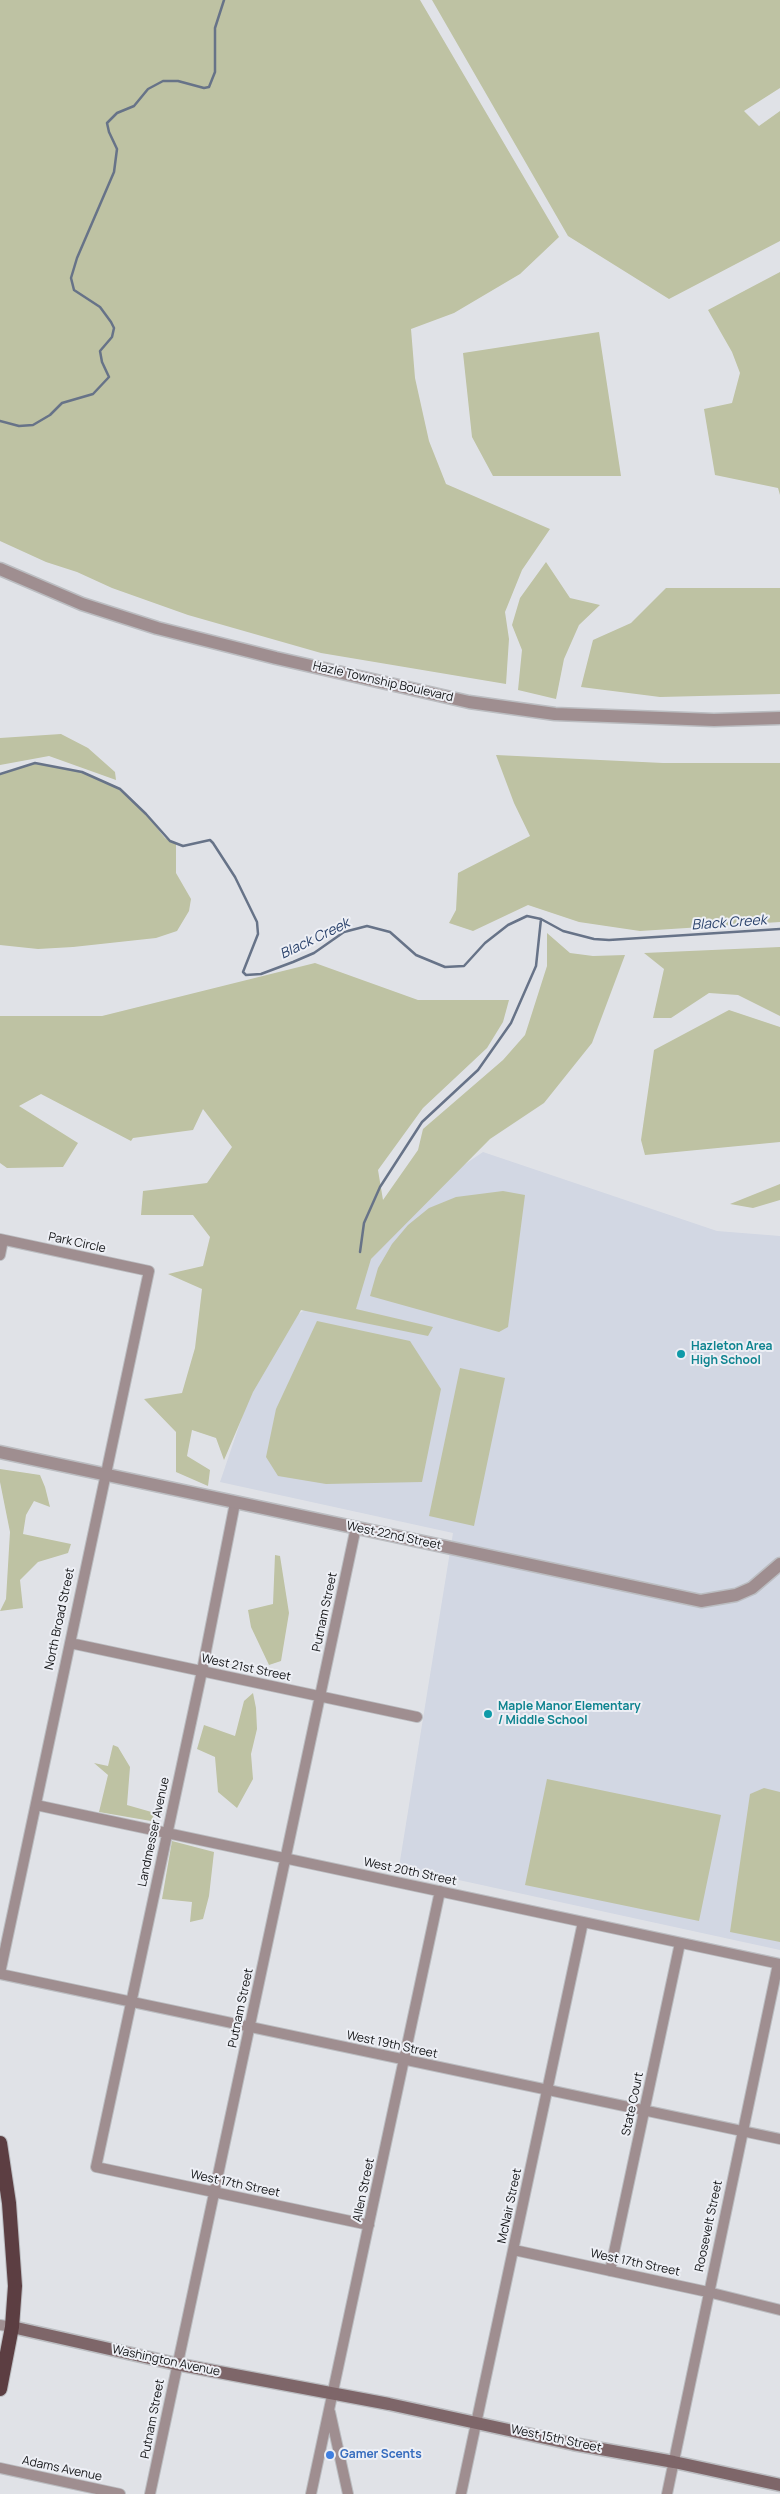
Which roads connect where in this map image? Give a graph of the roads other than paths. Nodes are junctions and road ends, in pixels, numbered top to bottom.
1 (0, 569) edge
2 (780, 718) edge
3 (2, 1240) edge
4 (0, 1255) edge
5 (149, 1271) joint
6 (0, 1452) edge
7 (107, 1474) junction
8 (234, 1503) junction
9 (356, 1527) junction
10 (780, 1564) edge
11 (70, 1643) junction
12 (202, 1671) junction
13 (320, 1696) junction
14 (417, 1717) dead end
15 (36, 1805) junction
16 (167, 1833) junction
17 (286, 1858) junction
18 (440, 1891) junction
19 (583, 1922) junction
20 (680, 1943) junction
21 (779, 1964) edge
22 (0, 1973) edge
23 (131, 2002) junction
24 (250, 2027) junction
25 (404, 2060) junction
26 (547, 2091) junction
27 (644, 2112) junction
28 (742, 2133) junction
29 (780, 2139) edge
30 (0, 2143) edge
31 (96, 2167) joint
32 (214, 2192) junction
33 (369, 2225) junction
34 (514, 2250) junction
35 (610, 2271) junction
36 (708, 2292) junction
37 (780, 2310) edge
38 (6, 2326) edge
39 (176, 2364) junction
40 (0, 2389) edge
41 (332, 2394) junction
42 (329, 2408) junction
43 (477, 2422) junction
44 (674, 2462) junction
45 (0, 2468) edge
46 (780, 2485) edge
47 (120, 2494) edge
48 (150, 2494) edge
49 (311, 2494) edge
50 (348, 2494) edge
51 (461, 2494) edge
52 (667, 2494) edge

1 - 2 street, Hazle Township Boulevard
3 - 4 street
3 - 5 street, Park Circle
5 - 7 street, North Broad Street
6 - 7 street, West 22nd Street
7 - 8 street, West 22nd Street
7 - 11 street, North Broad Street
8 - 9 street, West 22nd Street
8 - 12 street, Landmesser Avenue
9 - 10 street, West 22nd Street
9 - 13 street, Putnam Street
11 - 12 street, West 21st Street
11 - 15 street, North Broad Street
12 - 13 street, West 21st Street
12 - 16 street, Landmesser Avenue
13 - 14 street, West 21st Street
13 - 17 street, Putnam Street
15 - 16 street, West 20th Street
15 - 22 street, North Broad Street
16 - 17 street, West 20th Street
16 - 23 street, Landmesser Avenue
17 - 18 street, West 20th Street
17 - 24 street, Putnam Street
18 - 19 street, West 20th Street
18 - 25 street, Allen Street
19 - 20 street, West 20th Street
19 - 26 street, McNair Street
20 - 21 street, West 20th Street
20 - 27 street, State Court
21 - 28 street, Roosevelt Street
22 - 23 street, West 19th Street
23 - 24 street, West 19th Street
23 - 31 street, Landmesser Avenue
24 - 25 street, West 19th Street
24 - 32 street, Putnam Street
25 - 26 street, West 19th Street
25 - 33 street, Allen Street
26 - 27 street, West 19th Street
26 - 34 street, McNair Street
27 - 28 street, West 19th Street
27 - 35 street, State Court
28 - 29 street, West 19th Street
28 - 36 street, Roosevelt Street
30 - 38 highway
31 - 32 street, West 17th Street
32 - 33 street, West 17th Street
32 - 39 street, Putnam Street
33 - 41 street, Allen Street
34 - 35 street, West 17th Street
34 - 43 street, McNair Street
35 - 36 street, West 17th Street
36 - 37 street, West 17th Street
36 - 44 street, Roosevelt Street
38 - 39 main road, Washington Avenue
38 - 40 highway
39 - 41 main road, Washington Avenue
39 - 48 street, Putnam Street
41 - 42 street, Allen Street
41 - 43 main road, West 15th Street
42 - 49 street, Allen Street
42 - 50 street
43 - 44 main road, West 15th Street
43 - 51 street, McNair Street
44 - 46 main road, West 15th Street
44 - 52 street, Roosevelt Street
45 - 47 street, Adams Avenue

